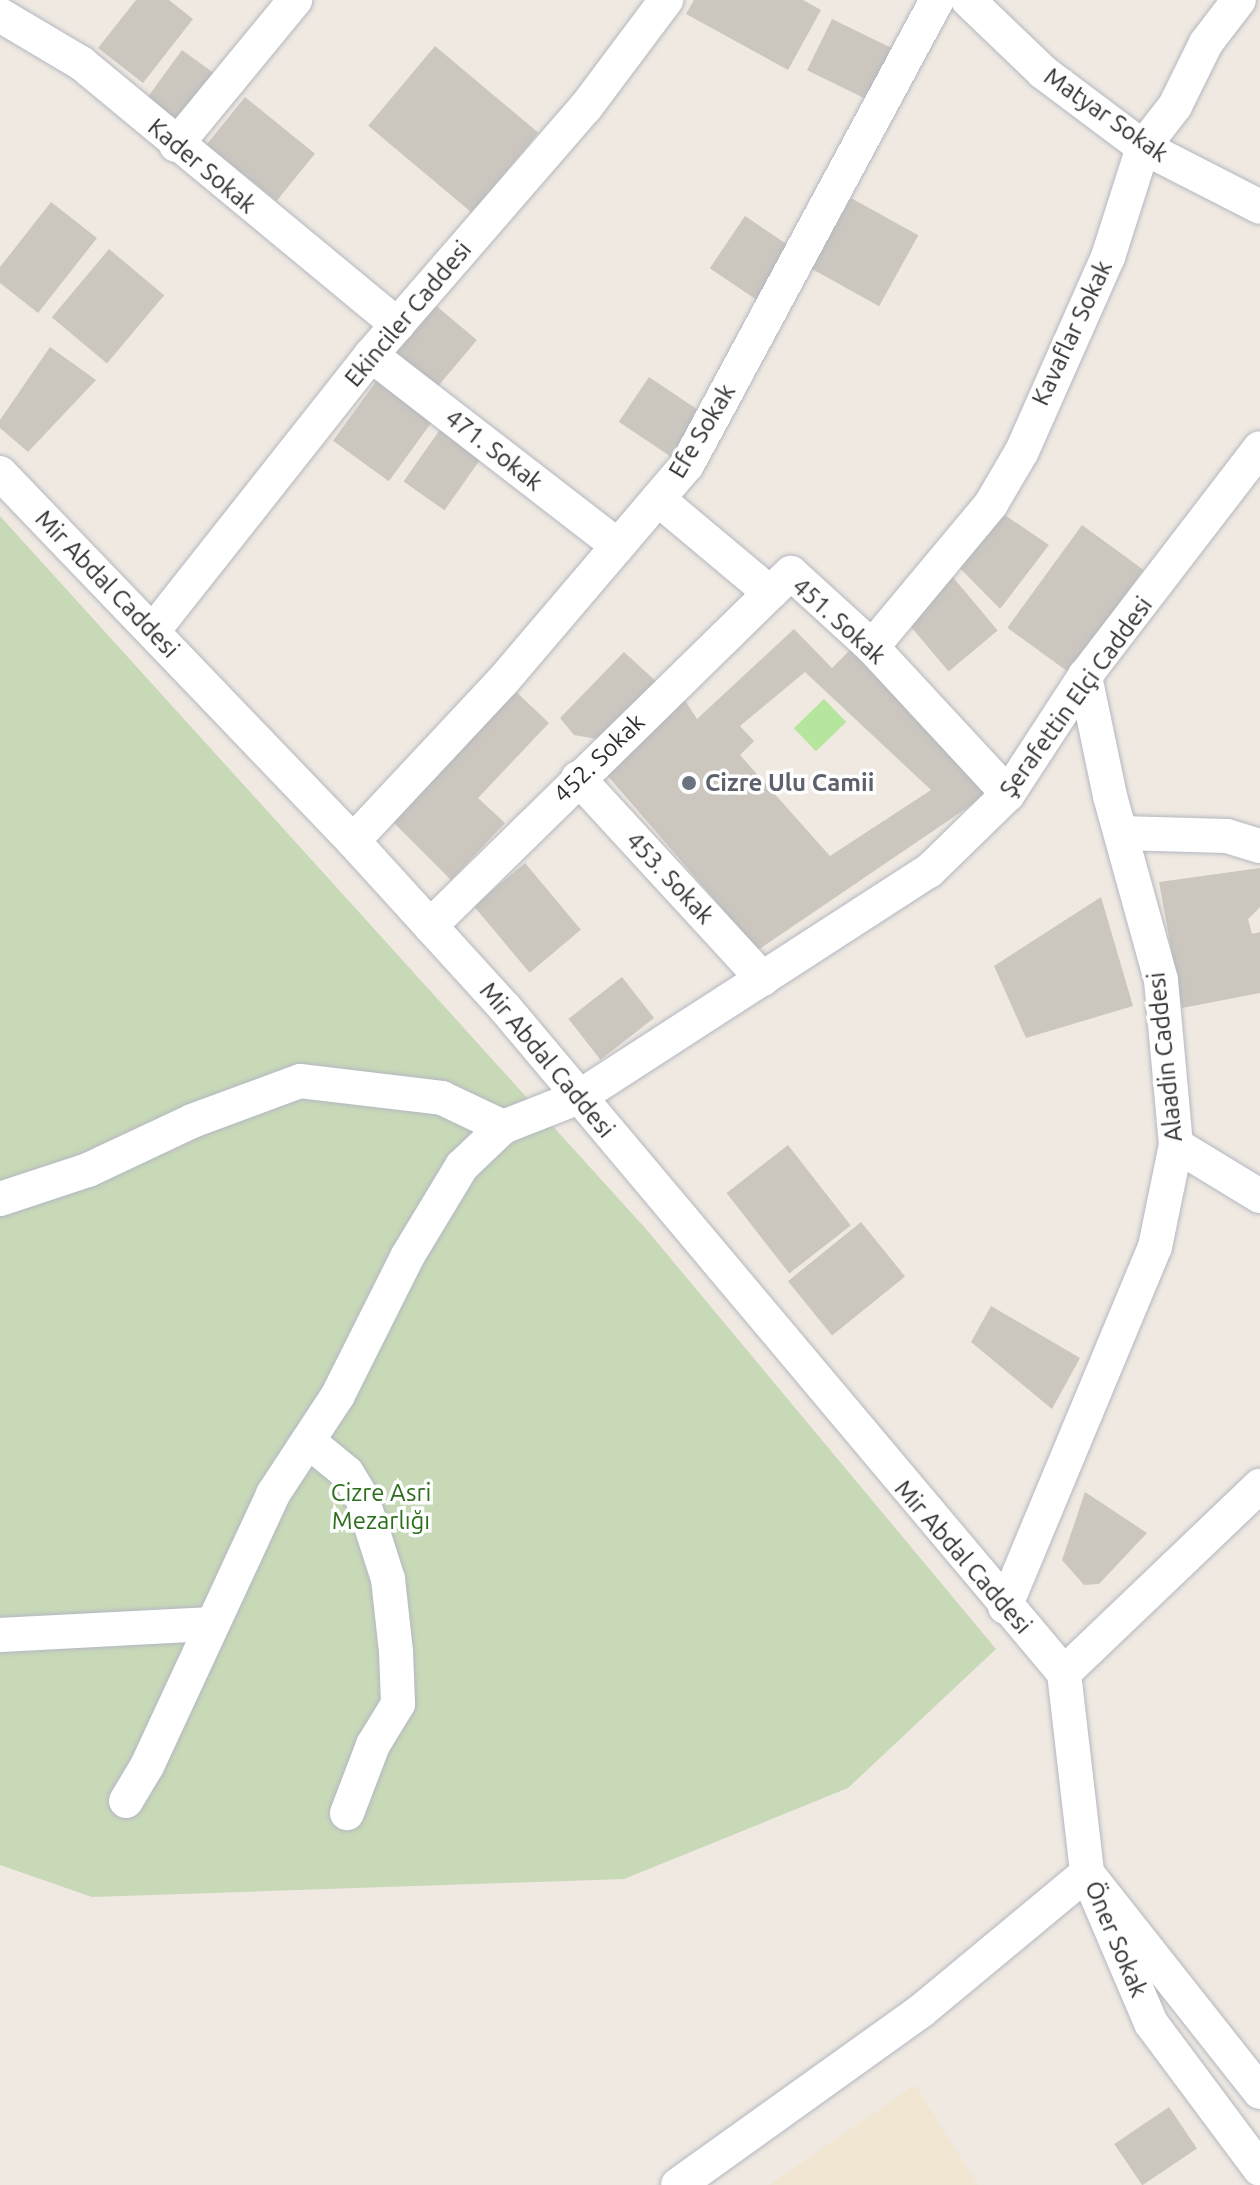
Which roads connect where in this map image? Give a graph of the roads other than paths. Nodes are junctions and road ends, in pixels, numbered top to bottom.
1 (295, 0) edge
2 (666, 0) edge
3 (937, 0) edge
4 (968, 0) edge
5 (1239, 0) edge
6 (0, 15) edge
7 (176, 145) junction
8 (1143, 147) junction
9 (1260, 207) edge
10 (398, 325) junction
11 (371, 355) junction
12 (1260, 448) edge
13 (0, 473) edge
14 (658, 499) junction
15 (618, 546) junction
16 (770, 593) junction
17 (153, 631) junction
18 (872, 647) junction
19 (1085, 676) junction
20 (578, 778) junction
21 (1008, 794) junction
22 (1121, 833) junction
23 (353, 841) junction
24 (1260, 846) edge
25 (430, 926) junction
26 (763, 979) junction
27 (579, 1097) junction
28 (503, 1127) junction
29 (1176, 1145) junction
30 (1260, 1196) edge
31 (0, 1199) edge
32 (308, 1441) junction
33 (1258, 1494) edge
34 (1005, 1607) junction
35 (210, 1624) junction
36 (0, 1635) edge
37 (1064, 1673) junction
38 (126, 1801) dead end
39 (347, 1813) dead end
40 (1087, 1873) junction
41 (1260, 2092) edge
42 (1260, 2169) edge
43 (678, 2185) edge

1 - 7 street
2 - 10 street, Ekinciler Caddesi
3 - 14 street, Efe Sokak
4 - 8 street, Matyar Sokak
5 - 8 street, Kavaflar Sokak
6 - 7 street, Kader Sokak
7 - 10 street, Kader Sokak
8 - 9 street, Matyar Sokak
8 - 18 street, Kavaflar Sokak
10 - 11 street, Ekinciler Caddesi
11 - 15 street, 471. Sokak
11 - 17 street, Ekinciler Caddesi
12 - 19 street, Şerafettin Elçi Caddesi
13 - 17 street, Mir Abdal Caddesi
14 - 15 street, Efe Sokak
14 - 16 street, 451. Sokak
15 - 23 street, Efe Sokak
16 - 18 street, 451. Sokak
16 - 20 street, 452. Sokak
17 - 23 street, Mir Abdal Caddesi
18 - 21 street, 451. Sokak
19 - 21 street, Şerafettin Elçi Caddesi
19 - 22 street, Alaadin Caddesi
20 - 25 street, 452. Sokak
20 - 26 street, 453. Sokak
21 - 26 street, Şerafettin Elçi Caddesi
22 - 24 street
22 - 29 street, Alaadin Caddesi
23 - 25 street, Mir Abdal Caddesi
25 - 27 street, Mir Abdal Caddesi
26 - 27 street, Şerafettin Elçi Caddesi
27 - 28 street, Şerafettin Elçi Caddesi
27 - 34 street, Mir Abdal Caddesi
28 - 31 street
28 - 32 street
29 - 30 street
29 - 34 street, Alaadin Caddesi
32 - 35 street
32 - 39 street
33 - 37 street
34 - 37 street, Mir Abdal Caddesi
35 - 36 street
35 - 38 street
37 - 40 street, Öner Sokak
40 - 41 street
40 - 42 street, Öner Sokak
40 - 43 street

